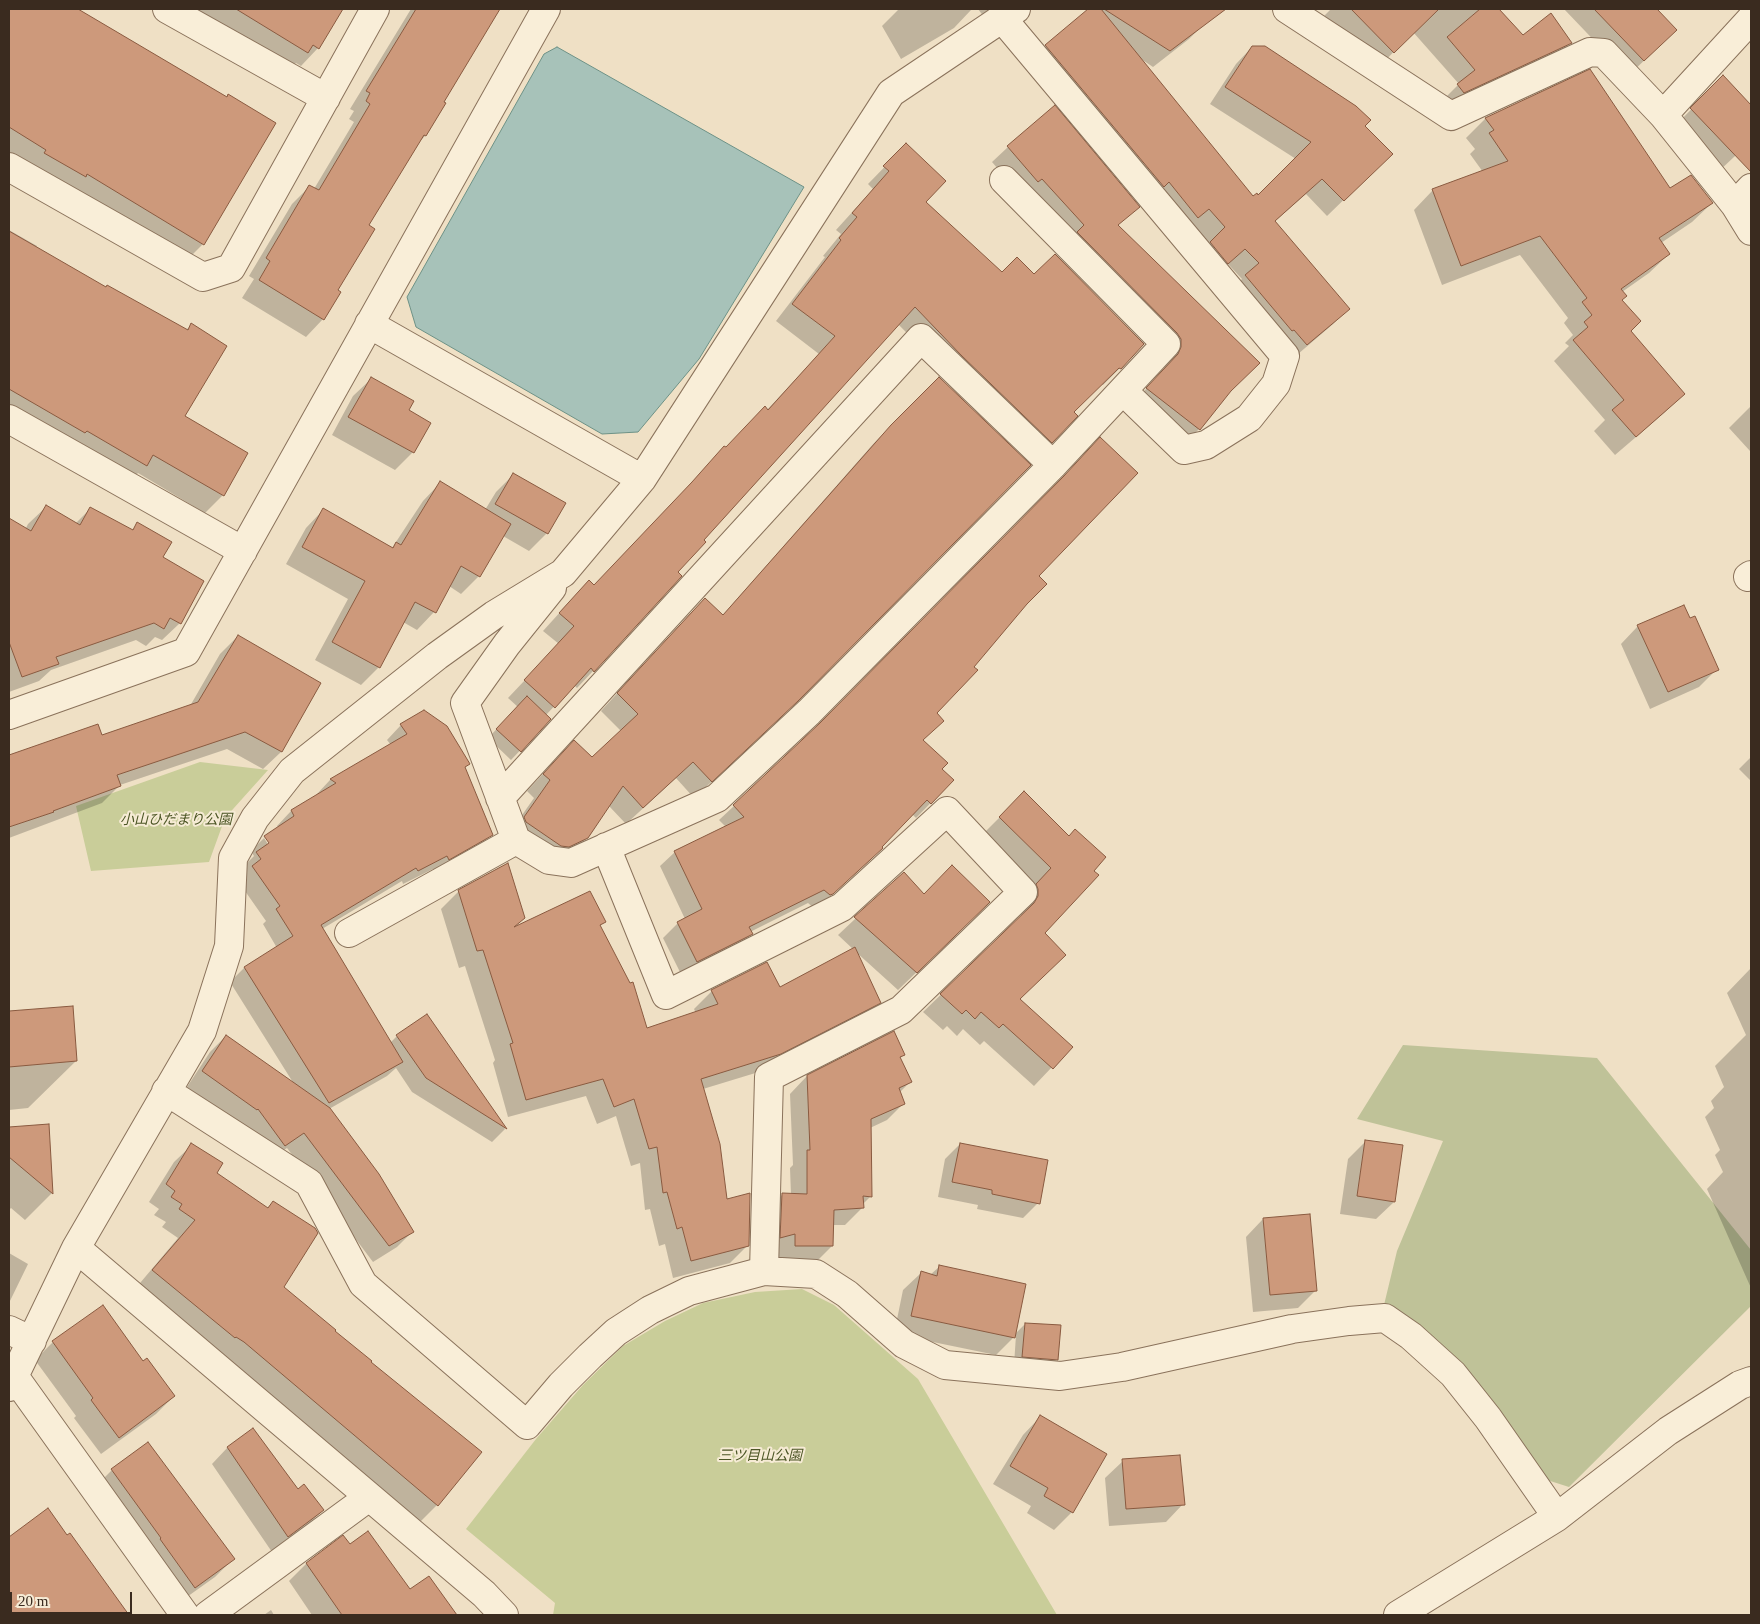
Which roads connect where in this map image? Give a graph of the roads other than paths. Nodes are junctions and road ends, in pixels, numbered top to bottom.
1 (167, 9) edge
2 (375, 9) edge
3 (546, 9) edge
4 (1288, 9) edge
5 (1009, 13) edge
6 (1751, 19) edge
7 (326, 98) junction
8 (1663, 115) junction
9 (9, 167) edge
10 (1004, 180) dead end
11 (1743, 197) edge
12 (1751, 231) edge
13 (369, 324) junction
14 (1122, 391) junction
15 (9, 419) edge
16 (1053, 465) junction
17 (642, 479) junction
18 (243, 551) junction
19 (563, 573) junction
20 (9, 715) edge
21 (500, 798) junction
22 (516, 840) junction
23 (606, 847) junction
24 (349, 933) dead end
25 (166, 1091) junction
26 (76, 1248) junction
27 (764, 1271) junction
28 (20, 1335) edge
29 (12, 1381) edge
30 (1751, 1381) edge
31 (369, 1497) junction
32 (1558, 1517) junction
33 (185, 1615) edge
34 (208, 1615) edge
35 (504, 1615) edge
36 (1398, 1615) edge

1 - 7 street
2 - 7 street
3 - 13 street
4 - 8 street
5 - 14 street
5 - 17 street
6 - 8 street
7 - 9 street
8 - 11 street
10 - 14 street
11 - 12 street
13 - 17 street
13 - 18 street
14 - 16 street
15 - 18 street
16 - 21 street
16 - 23 street
17 - 19 street
18 - 20 street
19 - 21 street
19 - 25 street
21 - 22 street
22 - 23 street
22 - 24 street
23 - 27 street
25 - 26 street
25 - 27 street
26 - 28 street
26 - 31 street
27 - 32 street
28 - 29 street
29 - 33 street
30 - 32 street
31 - 34 street
31 - 35 street
32 - 36 street

